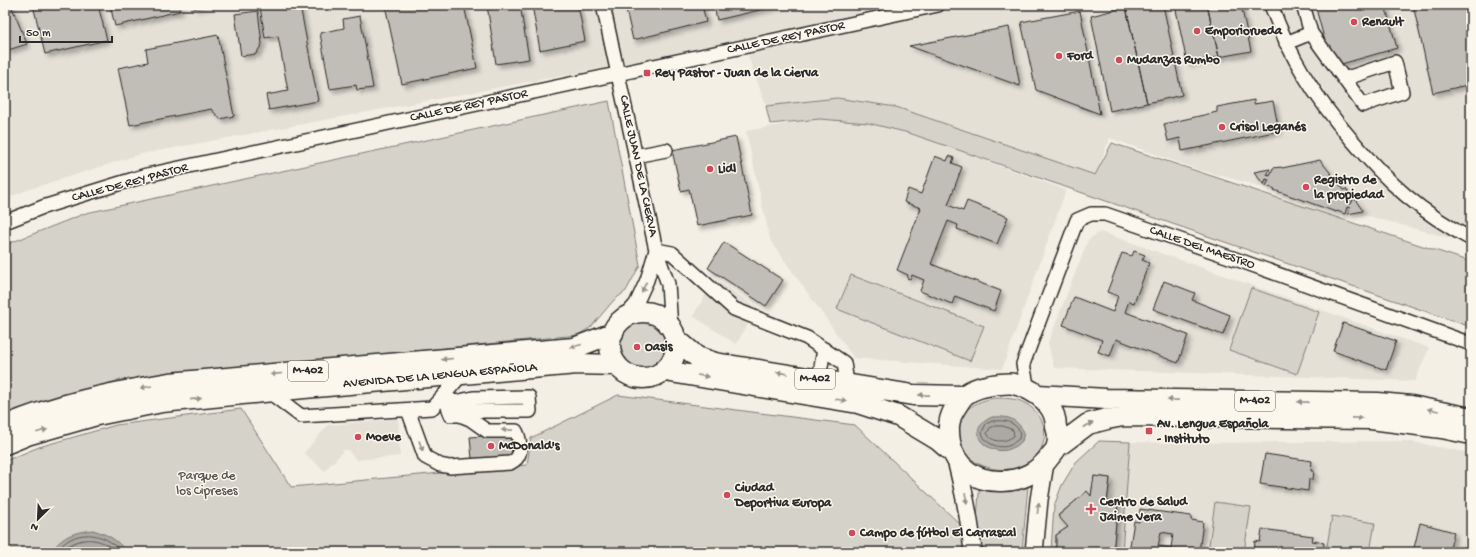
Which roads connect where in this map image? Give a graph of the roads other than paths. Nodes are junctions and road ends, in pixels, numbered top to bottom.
1 (604, 5) edge
2 (938, 5) edge
3 (1270, 5) edge
4 (1303, 5) edge
5 (1311, 33) junction
6 (1286, 43) junction
7 (618, 74) junction
8 (1344, 78) dead end
9 (666, 150) dead end
10 (635, 156) junction
11 (5, 222) edge
12 (1471, 239) edge
13 (656, 250) junction
14 (616, 328) junction
15 (673, 333) junction
16 (1471, 344) edge
17 (824, 349) junction
18 (1023, 364) junction
19 (617, 365) junction
20 (664, 371) junction
21 (462, 374) junction
22 (819, 379) junction
23 (847, 383) junction
24 (999, 384) junction
25 (268, 391) junction
26 (1033, 392) junction
27 (963, 396) junction
28 (450, 399) junction
29 (408, 410) junction
30 (1471, 418) edge
31 (5, 426) edge
32 (1471, 434) edge
33 (5, 444) edge
34 (1051, 455) junction
35 (954, 456) junction
36 (973, 552) edge
37 (1034, 552) edge

1 - 7 street, CALLE JUAN DE LA CIERVA
2 - 7 street, CALLE DE REY PASTOR
3 - 6 street
4 - 5 street
5 - 6 street
5 - 8 street
6 - 12 street
7 - 10 street, CALLE JUAN DE LA CIERVA
7 - 11 street, CALLE DE REY PASTOR
9 - 10 street
10 - 13 street, CALLE JUAN DE LA CIERVA
13 -> 14 street
13 - 15 street, CALLE JUAN DE LA CIERVA
13 - 17 street
14 - 15 highway, M-402
14 - 19 highway
14 -> 31 highway, AVENIDA DE LA LENGUA ESPAÑOLA / M-402
15 - 20 highway
22 -> 15 highway, M-402
16 - 18 street, CALLE DEL MAESTRO
17 - 22 street
17 - 23 street
18 - 24 street, CALLE DEL MAESTRO
18 - 26 street
19 - 20 highway, M-402
19 - 21 highway, AVENIDA DE LA LENGUA ESPAÑOLA / M-402
20 -> 35 highway, M-402
21 - 25 highway, AVENIDA DE LA LENGUA ESPAÑOLA / M-402
21 - 28 street
22 - 23 highway, M-402
27 -> 23 highway, M-402
24 - 26 highway, M-402
24 - 27 highway, M-402
25 - 29 street
33 -> 25 highway, AVENIDA DE LA LENGUA ESPAÑOLA / M-402
30 -> 26 highway, M-402
26 - 34 highway
27 - 35 highway
28 - 28 street
28 - 29 street
29 -> 28 street
34 -> 32 highway, M-402
34 - 35 highway, M-402
37 -> 34 main road
35 -> 36 main road

